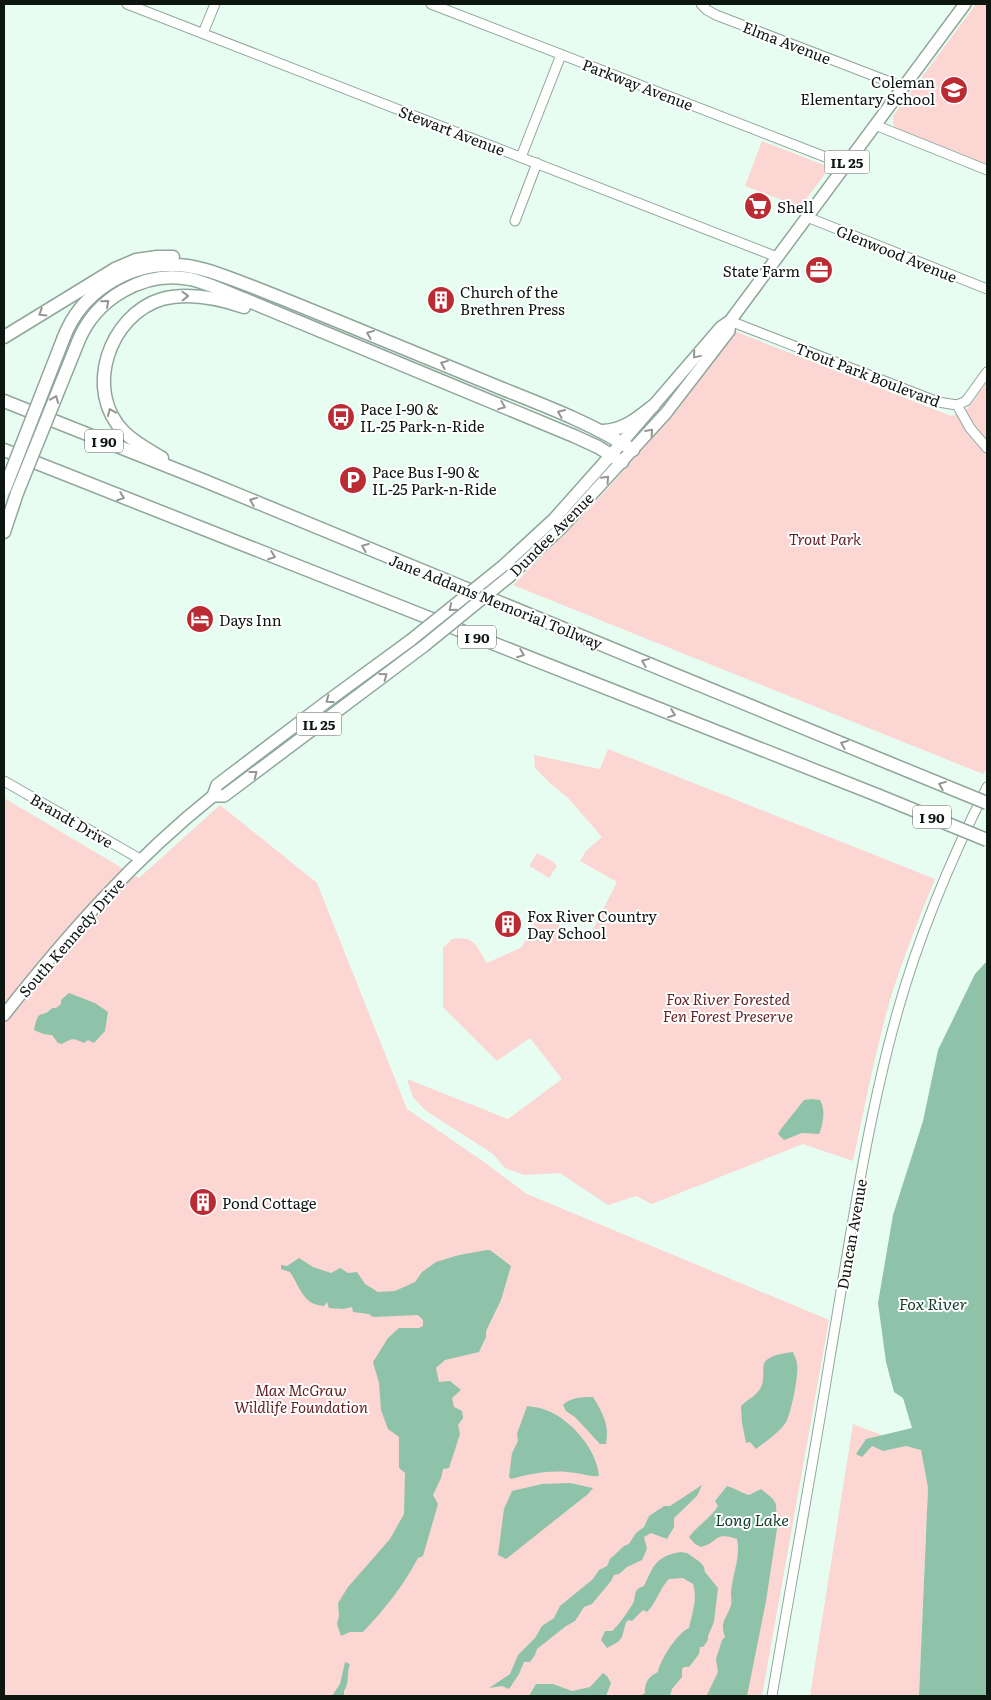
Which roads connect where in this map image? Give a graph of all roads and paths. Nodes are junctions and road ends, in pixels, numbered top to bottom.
1 (127, 4) edge
2 (215, 4) edge
3 (431, 4) edge
4 (701, 4) edge
5 (965, 4) edge
6 (203, 33) junction
7 (561, 55) junction
8 (903, 87) junction
9 (875, 125) junction
10 (521, 157) junction
11 (537, 163) junction
12 (846, 165) junction
13 (987, 170) edge
14 (807, 218) junction
15 (515, 221) dead end
16 (777, 258) junction
17 (987, 289) edge
18 (261, 290) junction
19 (730, 321) junction
20 (4, 337) edge
21 (352, 344) junction
22 (987, 372) edge
23 (4, 401) edge
24 (957, 405) junction
25 (653, 406) junction
26 (603, 431) junction
27 (622, 442) junction
28 (987, 448) edge
29 (4, 450) edge
30 (633, 450) junction
31 (4, 454) edge
32 (617, 458) junction
33 (76, 479) junction
34 (205, 481) junction
35 (9, 491) edge
36 (4, 532) edge
37 (4, 781) edge
38 (987, 787) edge
39 (212, 796) junction
40 (987, 803) edge
41 (987, 840) edge
42 (140, 859) junction
43 (4, 1015) edge
44 (772, 1696) edge

1 - 6 street, Stewart Avenue
2 - 6 street
3 - 7 street, Parkway Avenue
4 - 8 street, Elma Avenue
5 - 8 main road, Dundee Avenue / IL 25
6 - 10 street, Stewart Avenue
7 - 10 street
7 - 12 street, Parkway Avenue
8 - 9 main road, Dundee Avenue / IL 25
9 - 12 main road, Dundee Avenue / IL 25
9 - 13 street
10 - 11 street, Stewart Avenue
11 - 15 street
11 - 16 street, Stewart Avenue
12 - 14 main road, Dundee Avenue / IL 25
14 - 16 main road, Dundee Avenue / IL 25
14 - 17 street, Glenwood Avenue
16 - 19 main road, Dundee Avenue / IL 25
18 -> 20 highway
26 -> 18 highway
18 - 35 highway, bridge
19 - 24 street, Trout Park Boulevard
19 -> 25 main road, Dundee Avenue / IL 25
30 -> 19 main road, Dundee Avenue / IL 25
21 -> 32 highway
34 -> 21 highway
35 -> 21 highway, bridge
22 - 24 street
23 - 34 highway, Jane Addams Memorial Tollway / I 90
24 - 28 street, Trout Park Boulevard
25 - 26 highway
25 - 27 main road, Dundee Avenue / IL 25
26 - 27 highway
27 - 30 highway
27 - 32 main road, Dundee Avenue / IL 25
29 - 33 highway, I 90
30 - 32 main road, Dundee Avenue / IL 25
31 - 33 highway
32 -> 39 main road, Dundee Avenue / IL 25, bridge
39 -> 32 main road, Dundee Avenue / IL 25, bridge
33 -> 41 highway, I 90, bridge
40 -> 34 highway, Jane Addams Memorial Tollway / I 90, bridge
35 - 36 highway
37 - 42 street, Brandt Drive
38 - 44 street, Duncan Avenue
39 - 42 main road, Dundee Avenue / IL 25
42 - 43 main road, South Kennedy Drive / IL 25

